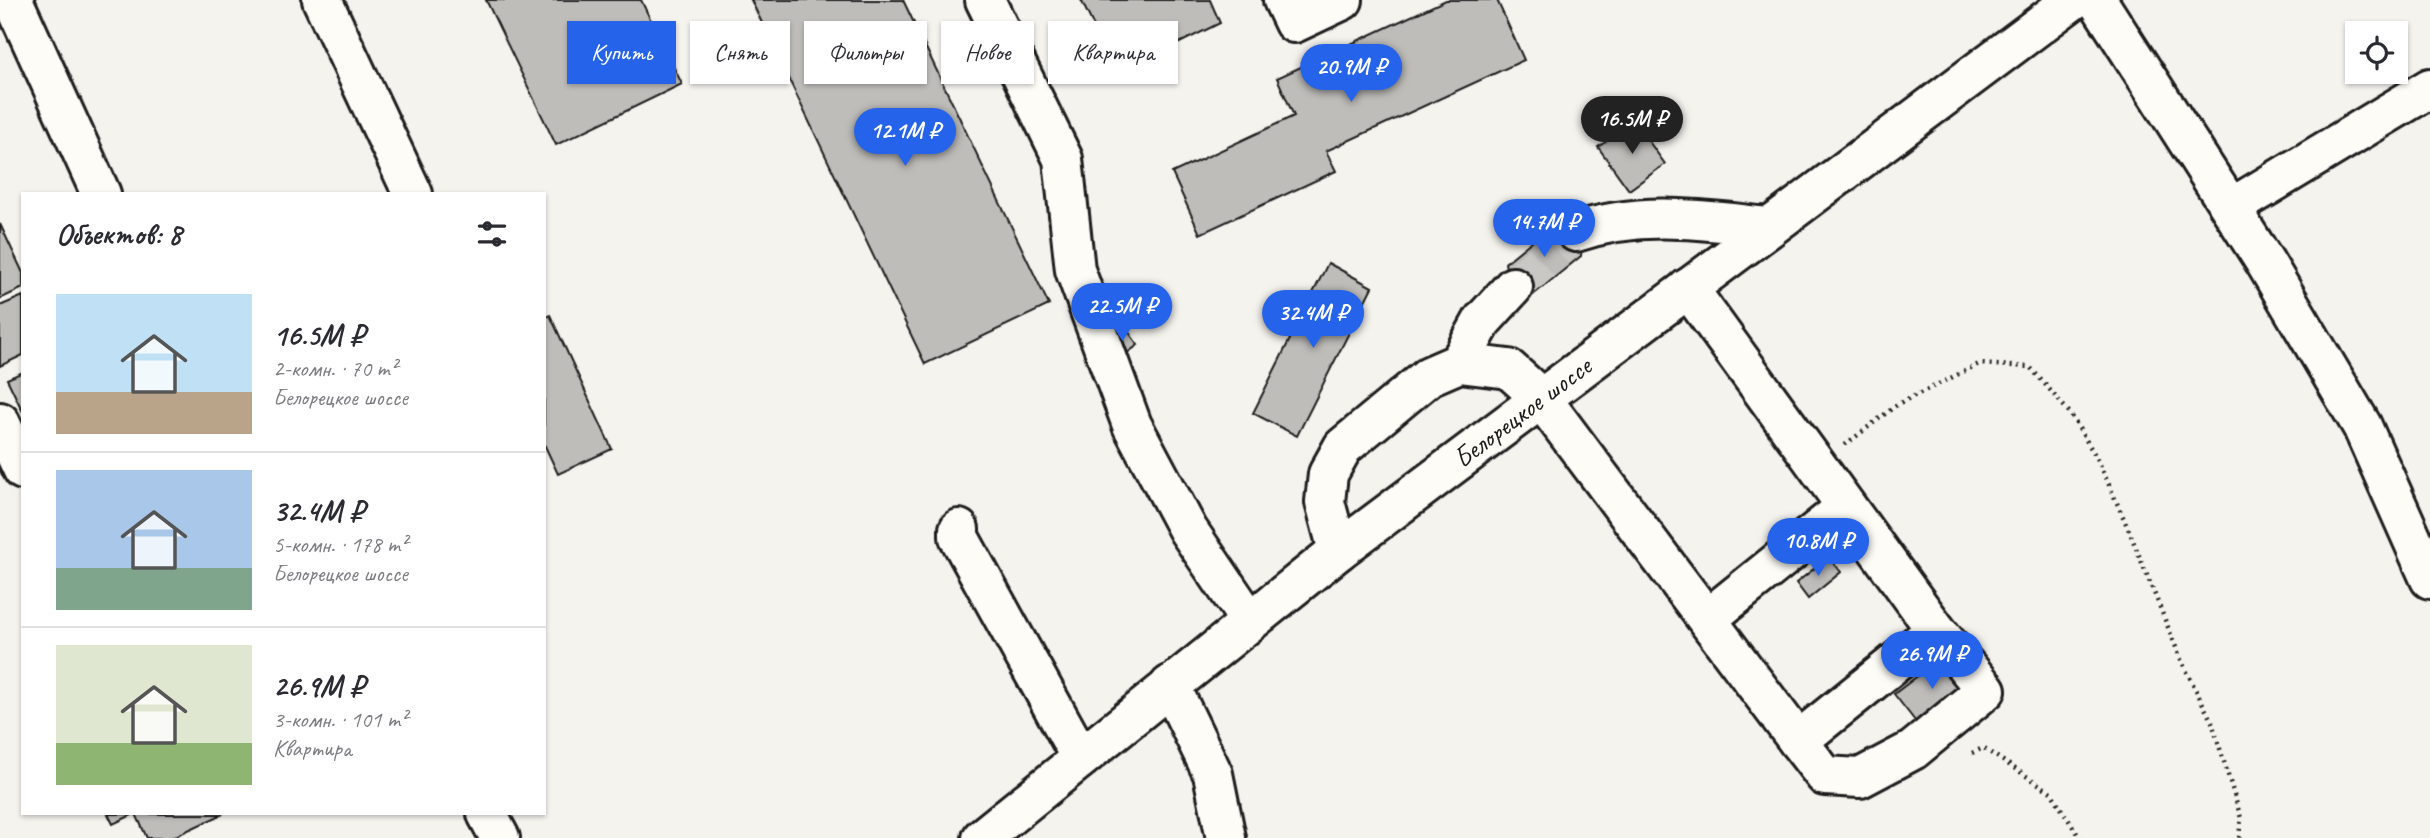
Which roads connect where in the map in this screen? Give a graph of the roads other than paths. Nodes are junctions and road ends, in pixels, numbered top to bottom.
1 (13, 0) edge
2 (322, 0) edge
3 (985, 0) edge
4 (1283, 0) edge
5 (1343, 0) edge
6 (2073, 0) edge
7 (2097, 0) edge
8 (2430, 88) edge
9 (100, 192) edge
10 (412, 192) edge
11 (2231, 208) junction
12 (1769, 226) junction
13 (1576, 232) tunnel mouth
14 (1513, 287) tunnel mouth
15 (1688, 288) junction
16 (1460, 363) junction
17 (1541, 398) junction
18 (0, 422) edge
19 (21, 466) edge
20 (1846, 507) junction
21 (959, 528) dead end
22 (1338, 551) junction
23 (2430, 579) edge
24 (1707, 619) junction
25 (1249, 620) junction
26 (1936, 630) junction
27 (1170, 685) junction
28 (1798, 740) junction
29 (1081, 758) junction
30 (488, 815) edge
31 (986, 837) edge
32 (500, 838) edge
33 (1226, 838) edge

1 - 9 main road
2 - 10 main road
3 - 25 main road
4 - 5 main road
6 - 12 main road, Белорецкое шоссе
7 - 11 main road
8 - 11 main road
11 - 23 main road
12 - 13 main road
12 - 15 main road, Белорецкое шоссе
14 - 16 main road
15 - 17 main road, Белорецкое шоссе
15 - 20 main road
16 - 17 main road
16 - 22 main road
17 - 22 main road, Белорецкое шоссе
17 - 24 main road
18 - 19 main road
20 - 24 main road
20 - 26 main road
21 - 29 main road
22 - 25 main road, Белорецкое шоссе
24 - 28 main road
25 - 27 main road, Белорецкое шоссе
26 - 28 main road
26 - 28 main road
27 - 29 main road, Белорецкое шоссе
27 - 33 main road
29 - 31 main road, Белорецкое шоссе
30 - 32 main road

